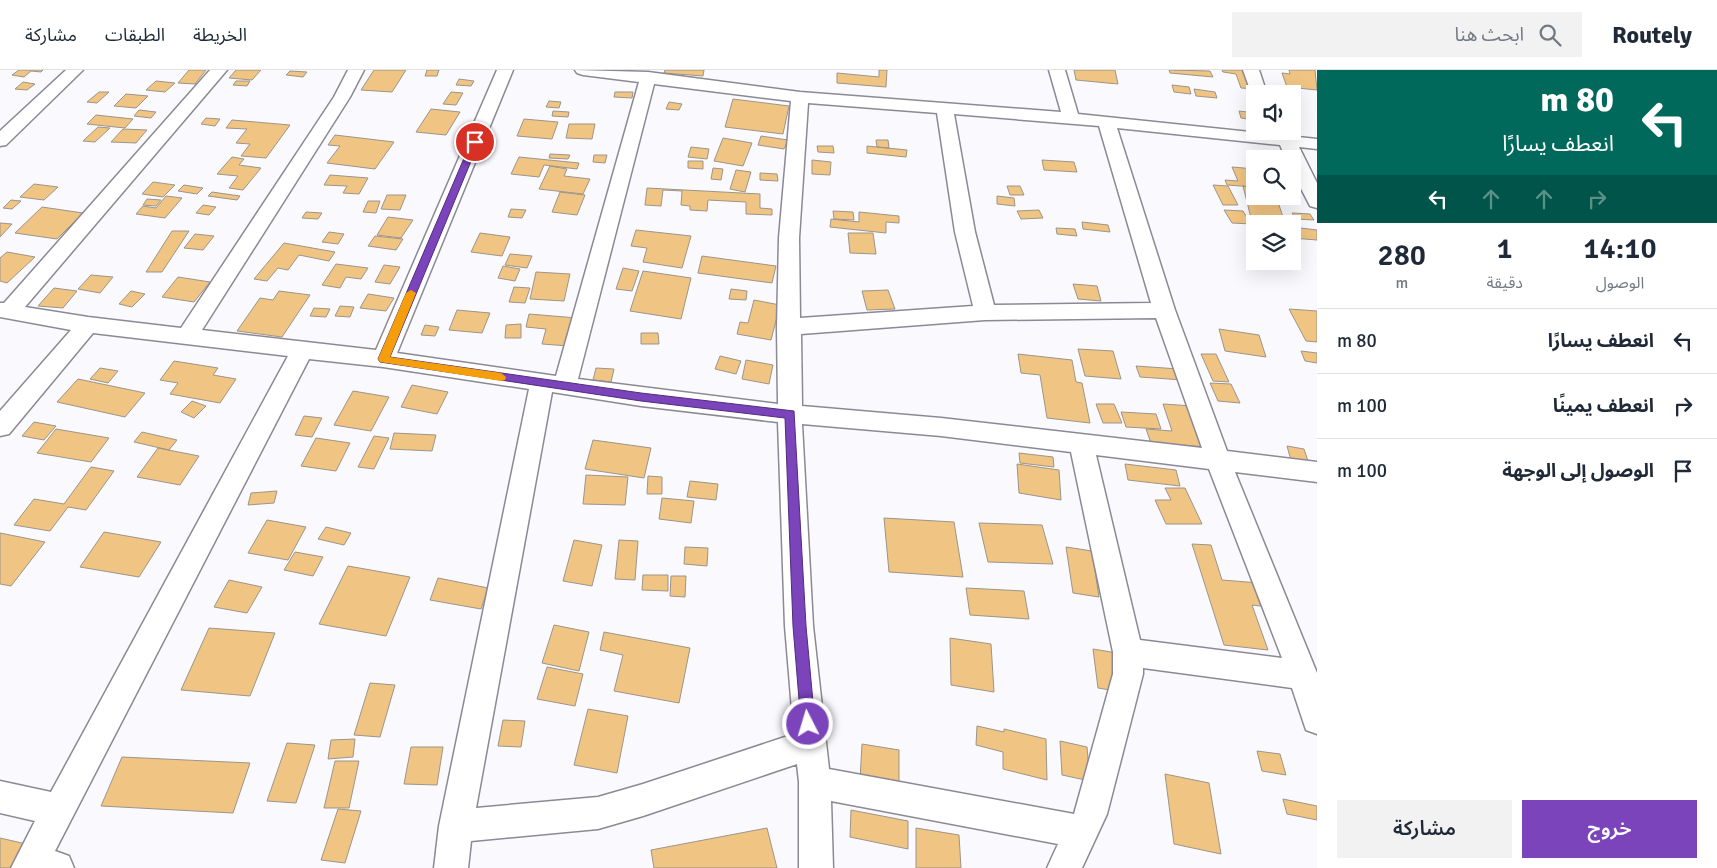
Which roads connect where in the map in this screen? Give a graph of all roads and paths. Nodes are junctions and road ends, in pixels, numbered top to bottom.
1 (75, 70) edge
2 (219, 70) edge
3 (356, 70) edge
4 (506, 70) edge
5 (583, 70) edge
6 (1057, 70) edge
7 (1251, 70) edge
8 (642, 74) edge
9 (1256, 85) edge
10 (800, 97) junction
11 (944, 109) junction
12 (1071, 118) junction
13 (1106, 122) junction
14 (1246, 133) edge
15 (1279, 140) edge
16 (1297, 140) edge
17 (0, 141) edge
18 (1317, 144) edge
19 (1317, 202) edge
20 (1164, 310) junction
21 (5, 311) edge
22 (985, 313) junction
23 (88, 325) junction
24 (788, 327) junction
25 (188, 335) junction
26 (302, 350) junction
27 (383, 359) junction
28 (554, 385) junction
29 (790, 414) junction
30 (0, 427) edge
31 (1081, 442) junction
32 (1218, 460) junction
33 (1317, 472) edge
34 (1128, 652) junction
35 (1302, 675) junction
36 (1317, 719) edge
37 (810, 744) junction
38 (815, 782) junction
39 (0, 796) edge
40 (59, 810) junction
41 (456, 826) junction
42 (1082, 832) junction
43 (38, 867) edge
44 (451, 868) edge
45 (816, 868) edge
46 (1064, 868) edge

1 - 17 street
2 - 21 street
3 - 25 street
4 - 27 street
5 - 8 street
6 - 12 street
7 - 9 street
8 - 10 street
8 - 28 street
10 - 11 street
10 - 24 street
11 - 12 street
11 - 22 street
12 - 13 street
13 - 14 street
13 - 20 street
15 - 19 street
16 - 18 street
20 - 22 street
20 - 32 street
21 - 23 street
22 - 24 street
23 - 25 street
23 - 30 street
24 - 29 street
25 - 26 street
26 - 27 street
26 - 40 street
27 - 28 street
28 - 29 street
28 - 41 street
29 - 31 street
29 - 37 street
31 - 32 street
31 - 34 street
32 - 33 street
32 - 35 street
34 - 35 street
34 - 42 street
35 - 36 street
37 - 38 street
37 - 41 street
38 - 42 street
38 - 45 street
39 - 40 street
40 - 43 street
41 - 44 street
42 - 46 street

